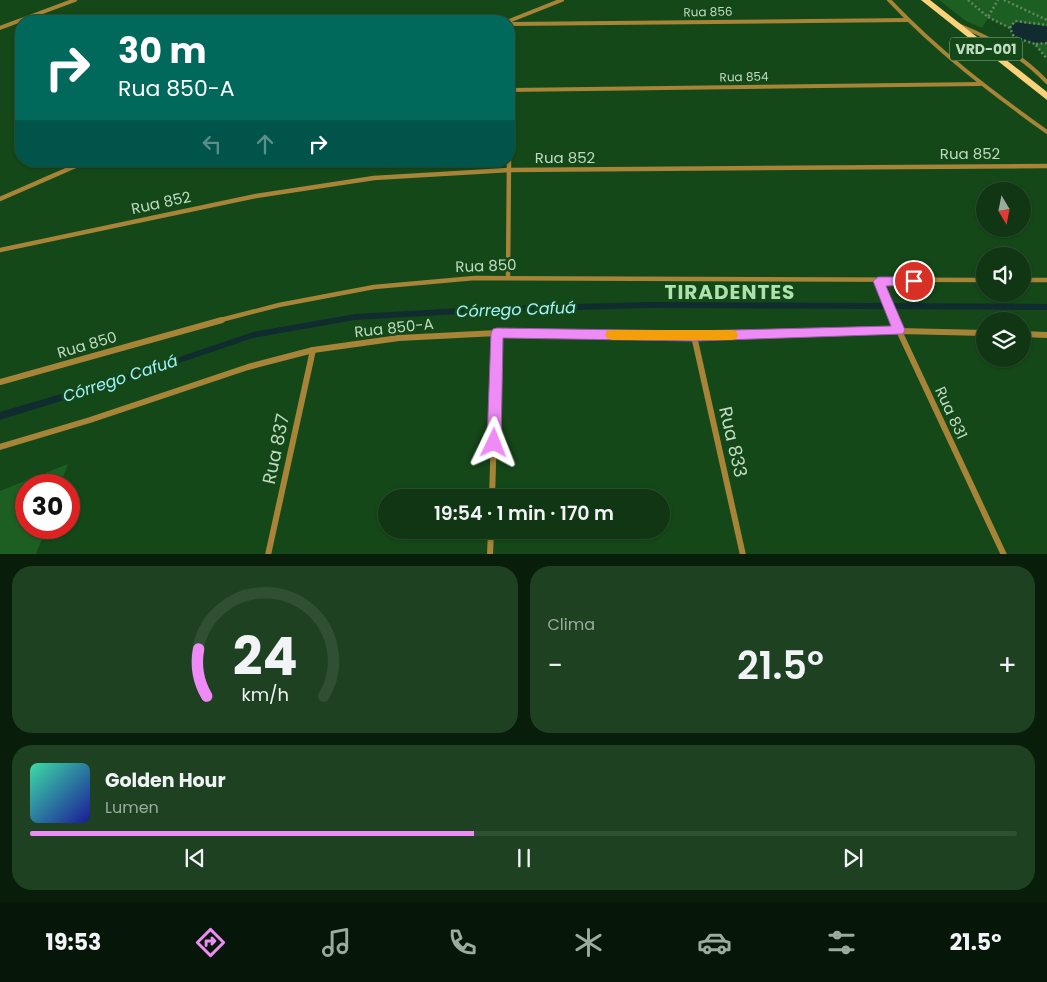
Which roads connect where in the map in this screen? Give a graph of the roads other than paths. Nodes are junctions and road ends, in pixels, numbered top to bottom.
1 (75, 0) edge
2 (562, 0) edge
3 (890, 0) edge
4 (926, 0) edge
5 (35, 15) edge
6 (515, 20) edge
7 (908, 20) junction
8 (15, 22) edge
9 (515, 23) edge
10 (953, 23) junction
11 (0, 28) edge
12 (1047, 82) edge
13 (980, 84) junction
14 (515, 90) edge
15 (1047, 97) edge
16 (1047, 132) edge
17 (1047, 166) edge
18 (72, 167) edge
19 (509, 170) junction
20 (0, 199) edge
21 (0, 250) edge
22 (508, 277) junction
23 (976, 280) edge
24 (1031, 280) edge
25 (1047, 280) edge
26 (878, 281) junction
27 (899, 330) junction
28 (497, 333) junction
29 (976, 333) edge
30 (1031, 334) edge
31 (1047, 335) edge
32 (694, 336) junction
33 (312, 350) junction
34 (0, 382) edge
35 (0, 447) edge
36 (492, 489) edge
37 (491, 539) edge
38 (268, 554) edge
39 (490, 554) edge
40 (743, 554) edge
41 (1004, 554) edge

1 - 5 street
2 - 6 street
3 - 7 street
4 - 10 main road, VRD-001
7 - 9 street, Rua 856
7 - 13 street
8 - 11 street
10 - 12 street
10 - 15 main road, VRD-001
13 - 14 street, Rua 854
13 - 16 street
17 - 19 street, Rua 852
18 - 20 street
19 - 21 street, Rua 852
19 - 22 street
22 - 26 street, Rua 850
22 - 34 street, Rua 850
23 - 26 street, Rua 850
24 - 25 street
26 - 27 street, Rua 831
27 - 29 street, Rua 850-A
27 - 32 street, Rua 850-A
27 - 41 street, Rua 831
28 - 32 street, Rua 850-A
28 - 33 street, Rua 850-A
28 - 36 street
30 - 31 street
32 - 40 street, Rua 833
33 - 35 street, Rua 850-A
33 - 38 street, Rua 837
37 - 39 street

